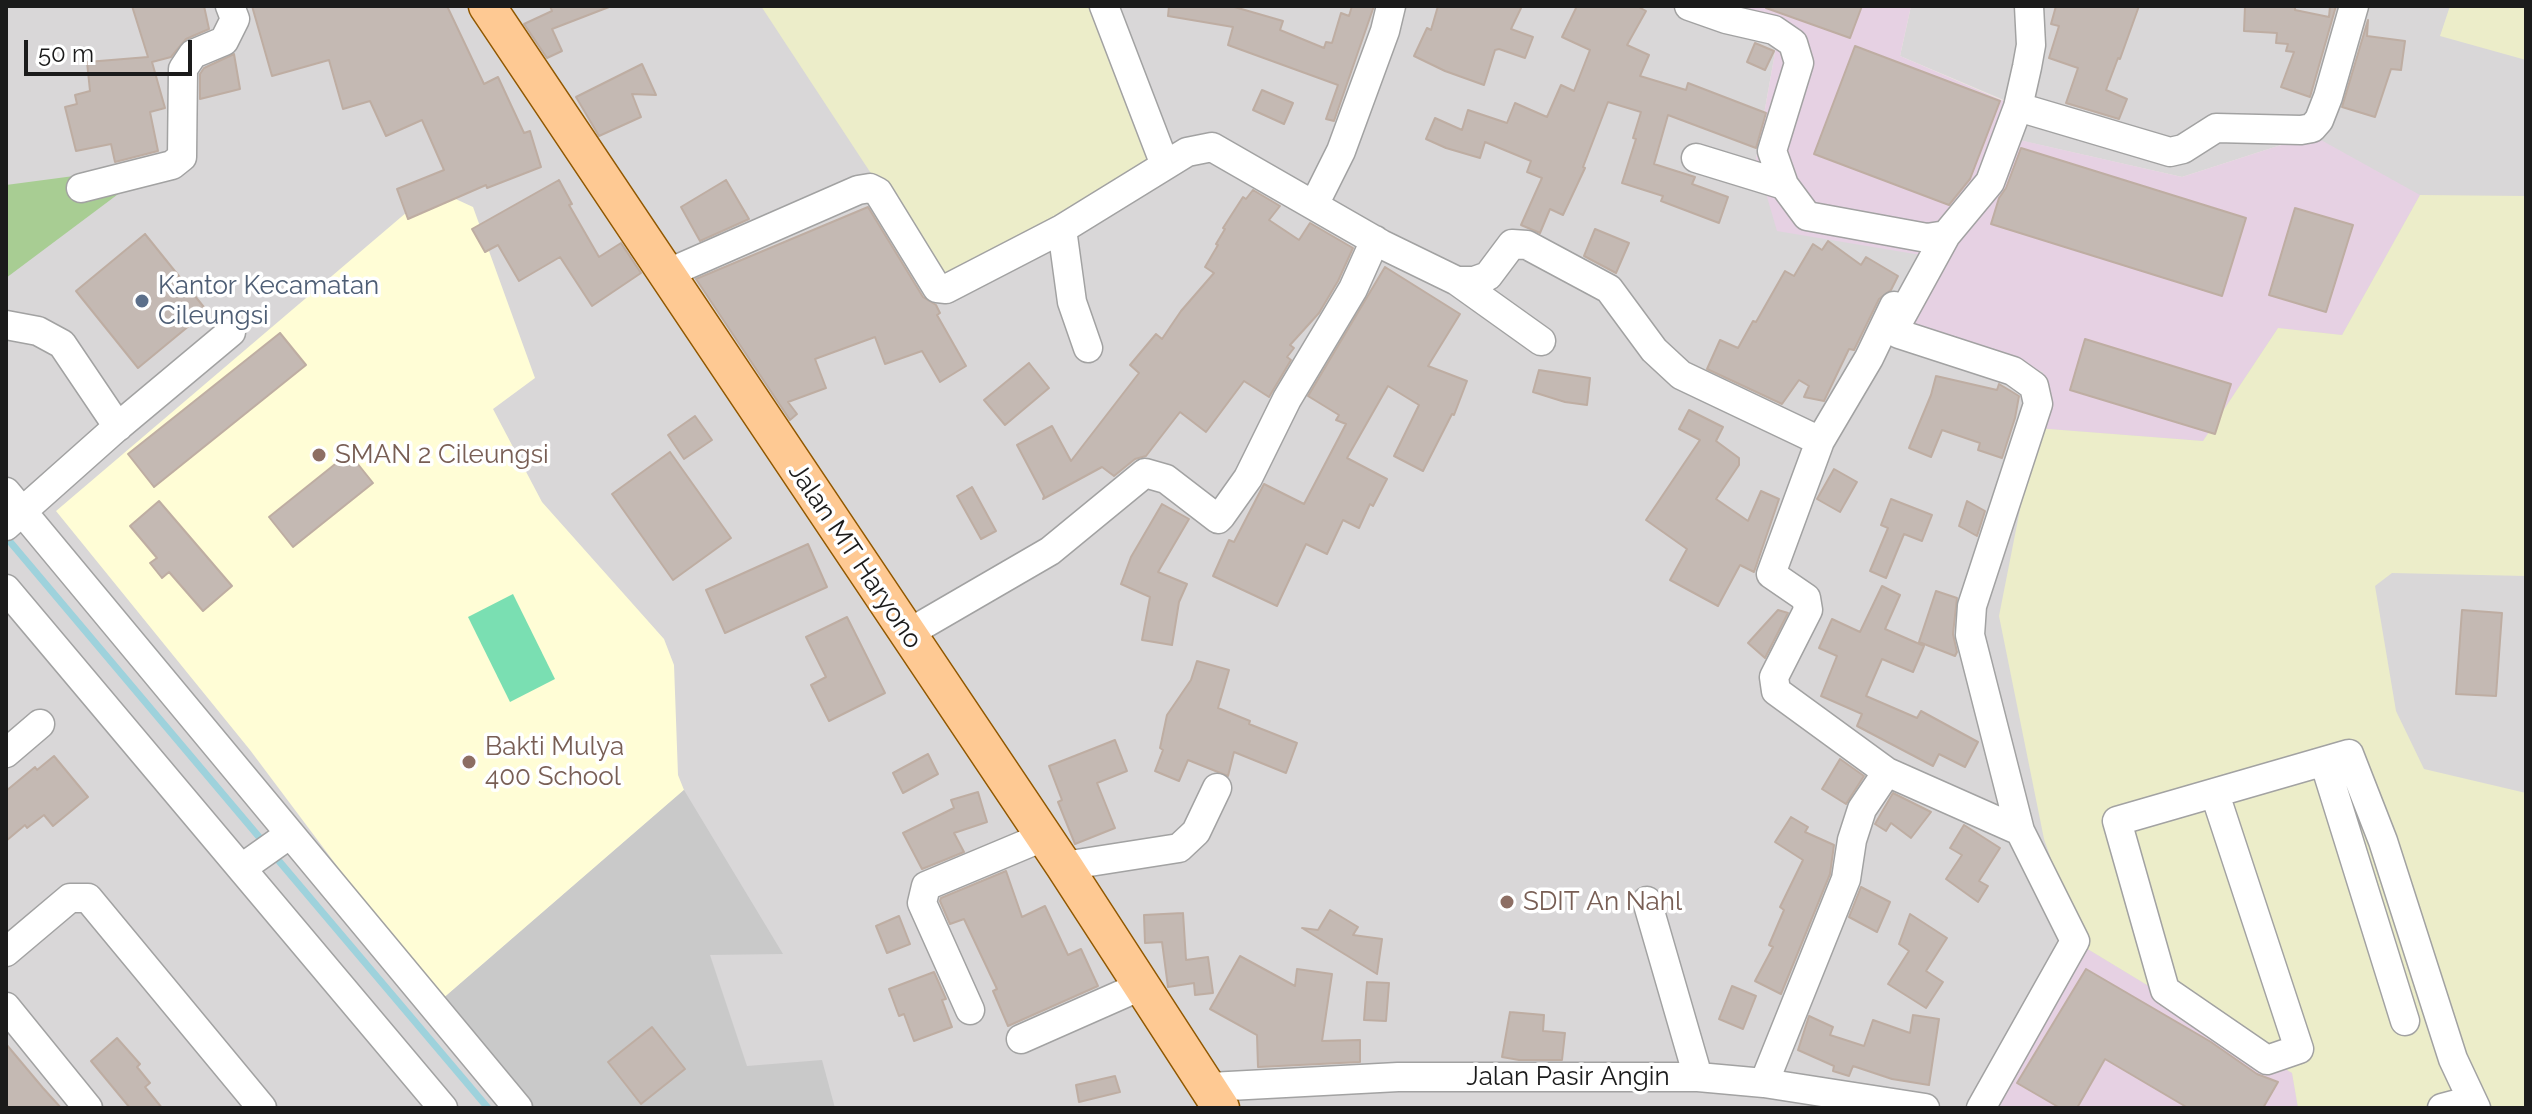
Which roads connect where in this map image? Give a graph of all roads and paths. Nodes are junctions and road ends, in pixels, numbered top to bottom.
1 (230, 6) edge
2 (487, 6) edge
3 (1104, 6) edge
4 (1391, 6) edge
5 (1689, 6) edge
6 (2029, 6) edge
7 (2354, 6) edge
8 (2018, 107) junction
9 (1696, 158) dead end
10 (1165, 165) junction
11 (1784, 185) junction
12 (81, 188) dead end
13 (1314, 205) junction
14 (1062, 229) junction
15 (1937, 236) junction
16 (1375, 240) junction
17 (666, 274) junction
18 (1457, 281) junction
19 (6, 325) edge
20 (231, 332) dead end
21 (1541, 341) dead end
22 (1088, 348) dead end
23 (118, 427) junction
24 (1820, 441) junction
25 (12, 512) edge
26 (6, 589) edge
27 (907, 634) junction
28 (40, 724) dead end
29 (6, 753) edge
30 (2324, 761) junction
31 (1887, 772) junction
32 (1217, 788) dead end
33 (2215, 794) junction
34 (2020, 831) junction
35 (288, 835) junction
36 (1043, 837) junction
37 (248, 864) junction
38 (1064, 866) junction
39 (1647, 901) dead end
40 (6, 952) edge
41 (2430, 985) junction
42 (1141, 986) junction
43 (6, 1007) edge
44 (970, 1010) dead end
45 (1021, 1039) dead end
46 (1698, 1077) junction
47 (1764, 1083) junction
48 (1215, 1098) edge
49 (2474, 1104) edge
50 (88, 1108) edge
51 (262, 1108) edge
52 (443, 1108) edge
53 (518, 1108) edge
54 (1925, 1108) edge
55 (1981, 1108) edge
56 (2442, 1108) edge

1 - 12 street
2 - 17 main road, Jalan MT Haryono
3 - 10 street
4 - 13 street
5 - 11 street
6 - 8 street
7 - 8 street
8 - 15 street
9 - 11 street
10 - 13 street
10 - 14 street
11 - 15 street
13 - 16 street
14 - 17 street
14 - 22 street
15 - 24 street
15 - 34 street
16 - 18 street
16 - 27 street
17 - 27 main road, Jalan MT Haryono
18 - 21 street
18 - 24 street
19 - 23 street
20 - 23 street
23 - 25 street
24 - 31 street
25 - 35 street
26 - 37 street
27 - 36 main road, Jalan MT Haryono
28 - 29 street
30 - 33 street
30 - 41 street
30 - 41 street
31 - 34 street
31 - 47 street
32 - 38 street
33 - 33 street
34 - 55 street
35 - 37 street
35 - 53 street
36 - 38 main road, Jalan MT Haryono
36 - 44 street
37 - 52 street
38 - 42 main road, Jalan MT Haryono
39 - 46 street
40 - 51 street
41 - 49 street
42 - 45 street
42 - 48 main road, Jalan MT Haryono
43 - 50 street
46 - 47 street, Jalan Pasir Angin
46 - 48 street, Jalan Pasir Angin
47 - 54 street, Jalan Pasir Angin
49 - 56 street

